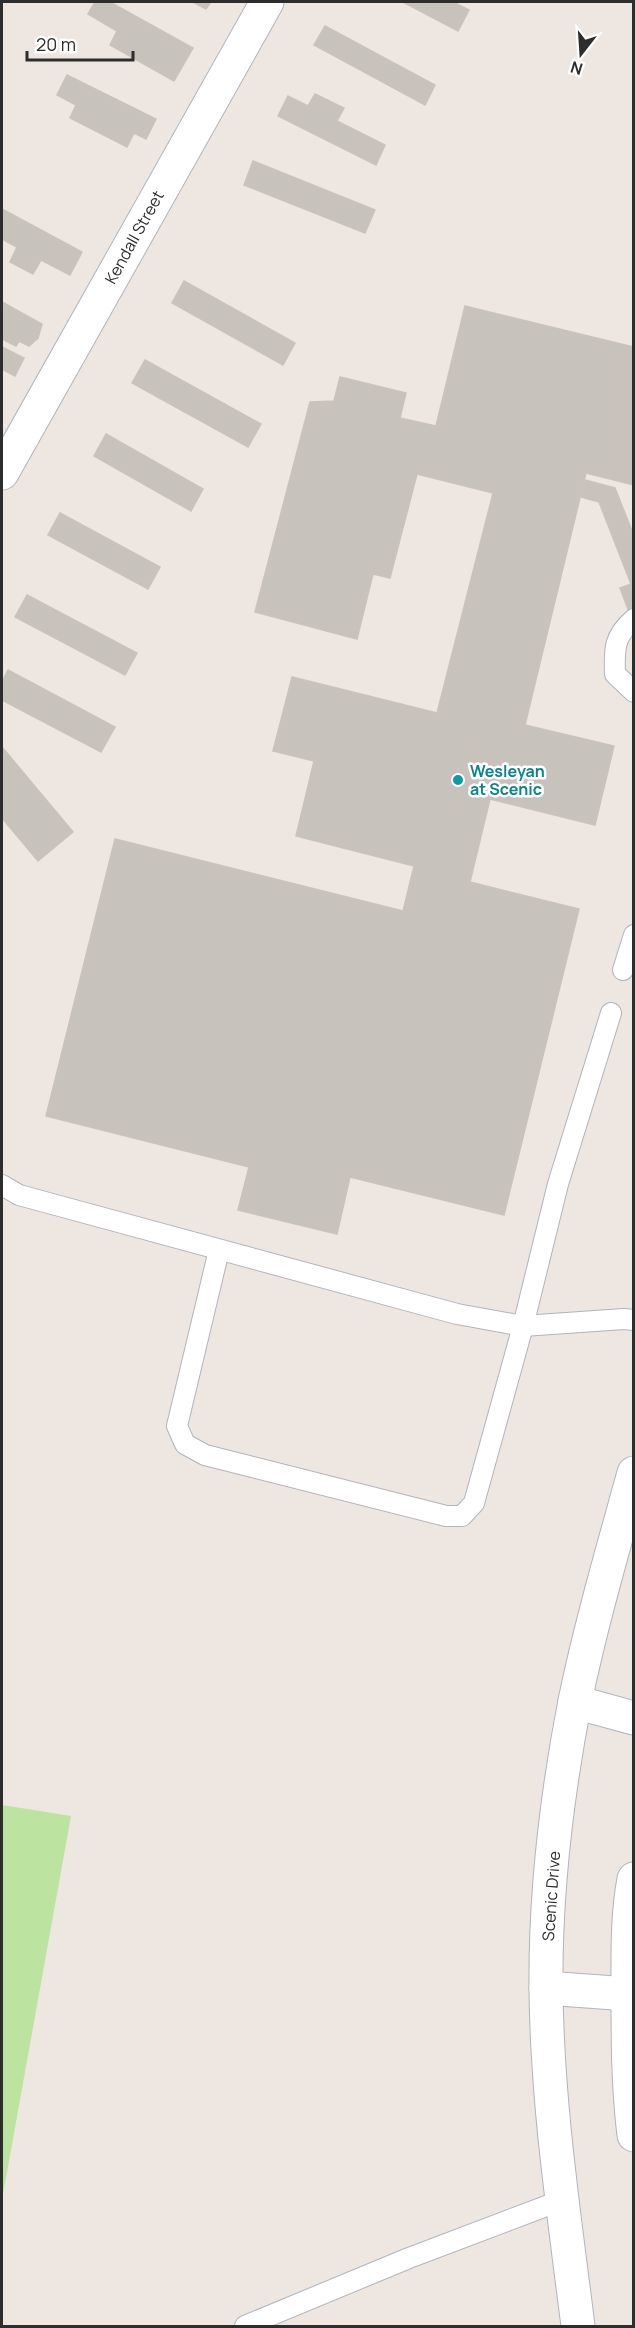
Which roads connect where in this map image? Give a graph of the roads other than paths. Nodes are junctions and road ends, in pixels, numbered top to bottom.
1 (267, 2) edge
2 (2, 474) edge
3 (633, 619) edge
4 (633, 692) edge
5 (633, 935) edge
6 (623, 970) dead end
7 (611, 1013) dead end
8 (2, 1185) edge
9 (219, 1250) junction
10 (633, 1320) edge
11 (523, 1326) junction
12 (633, 1473) edge
13 (575, 1702) junction
14 (633, 1718) edge
15 (633, 1879) edge
16 (546, 1988) junction
17 (631, 1994) edge
18 (633, 2135) edge
19 (562, 2199) junction
20 (244, 2326) edge
21 (578, 2326) edge

1 - 2 street, Kendall Street
3 - 4 lane
5 - 6 lane
7 - 11 lane
8 - 9 lane
9 - 11 lane
9 - 11 lane
10 - 11 lane
12 - 13 street, Scenic Drive
13 - 14 street
13 - 16 street, Scenic Drive
15 - 17 street
16 - 17 street
16 - 19 street, Scenic Drive
17 - 18 street
19 - 20 lane
19 - 21 street, Scenic Drive

